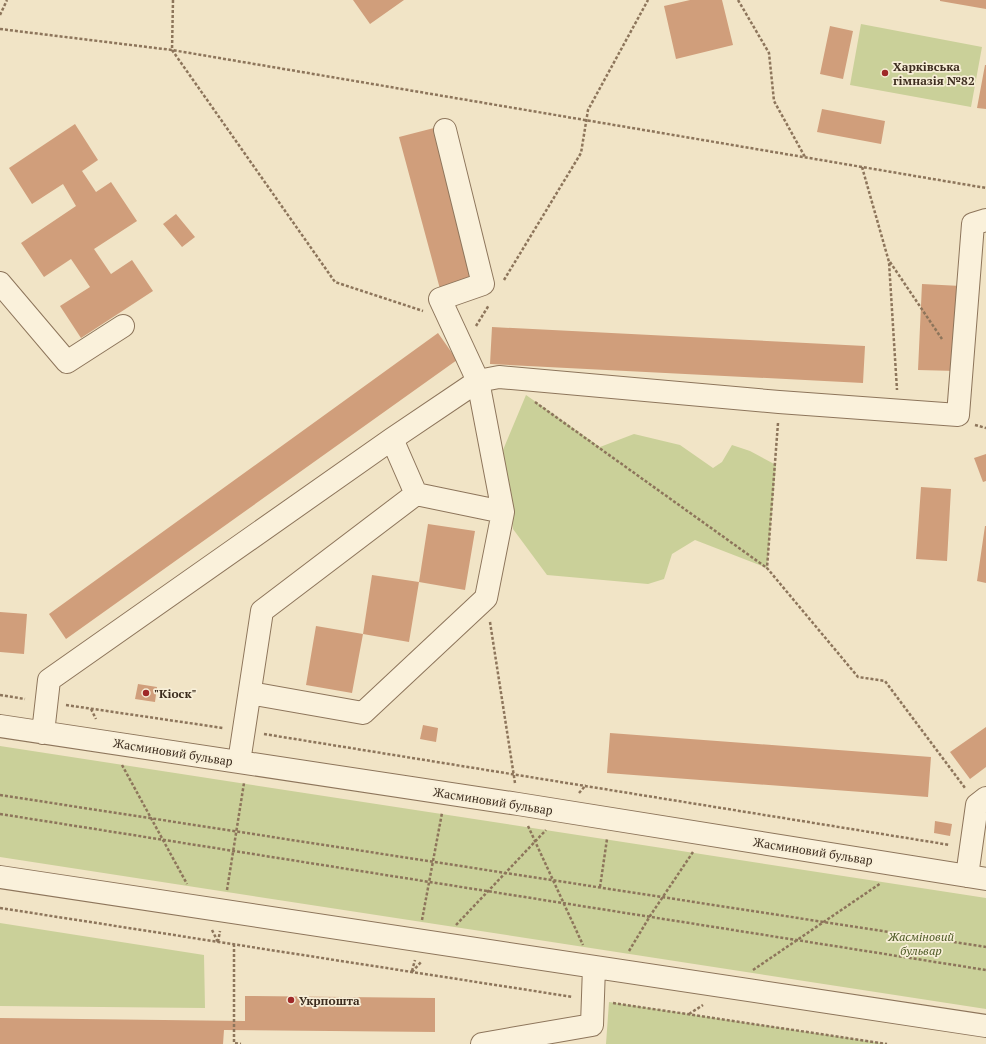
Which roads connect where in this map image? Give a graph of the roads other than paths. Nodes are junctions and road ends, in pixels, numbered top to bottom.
1 (445, 130) dead end
2 (986, 220) edge
3 (0, 284) edge
4 (123, 326) dead end
5 (478, 381) junction
6 (392, 439) junction
7 (416, 494) junction
8 (503, 512) junction
9 (250, 693) junction
10 (0, 726) edge
11 (43, 733) junction
12 (243, 763) junction
13 (976, 794) edge
14 (0, 877) edge
15 (976, 877) edge
16 (594, 967) junction
17 (986, 1026) edge
18 (591, 1035) edge
19 (482, 1044) edge

1 - 5 street
2 - 5 street
3 - 4 street
5 - 6 street
5 - 8 street
6 - 7 street
6 - 11 street
7 - 8 street
7 - 9 street
8 - 9 street
9 - 12 street
10 - 11 street, Жасминовий бульвар
11 - 12 street, Жасминовий бульвар
12 - 15 street, Жасминовий бульвар
13 - 15 street
14 - 16 street
16 - 17 street
16 - 18 street
18 - 19 street

